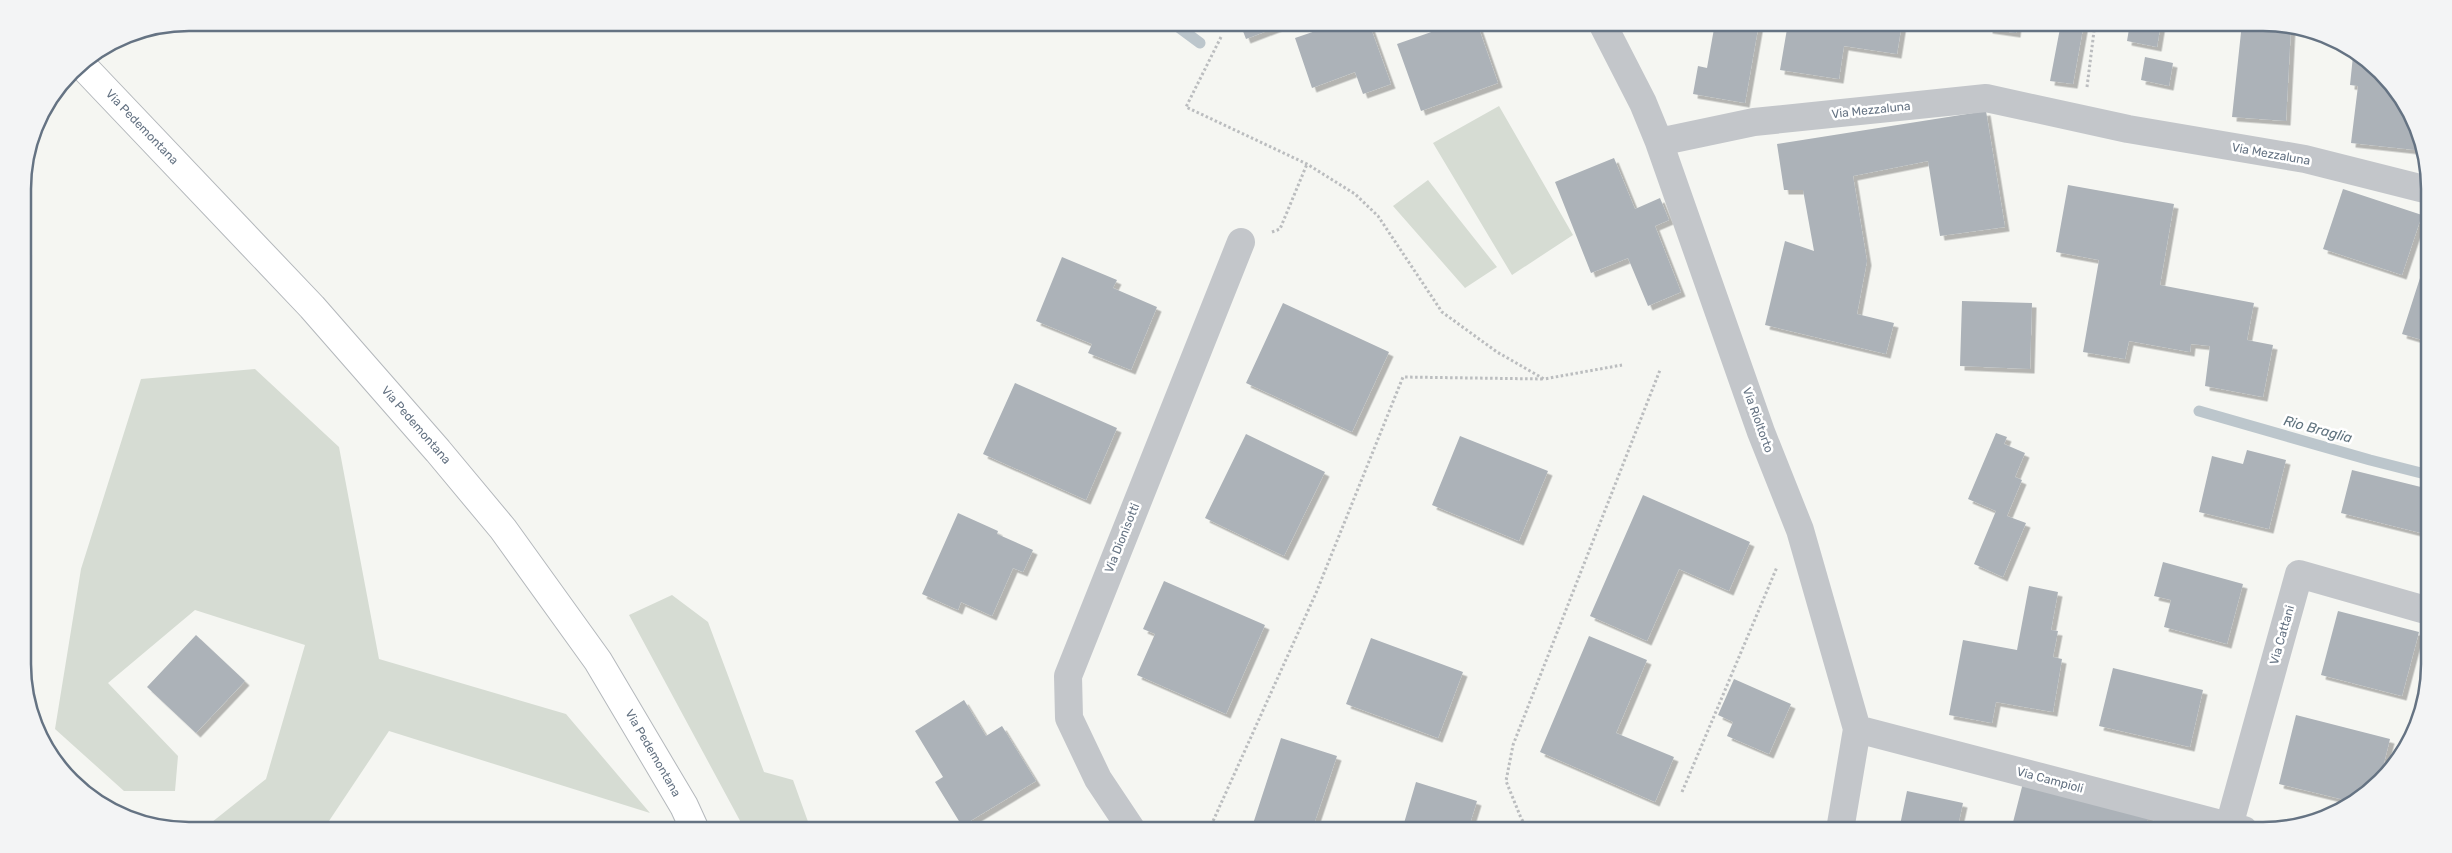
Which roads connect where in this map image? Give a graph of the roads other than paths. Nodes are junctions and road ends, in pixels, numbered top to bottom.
1 (1607, 31) edge
2 (86, 70) edge
3 (1659, 142) junction
4 (2421, 188) edge
5 (1241, 242) road end
6 (2421, 609) edge
7 (1857, 729) junction
8 (1841, 821) edge
9 (2209, 821) edge
10 (2238, 821) edge
11 (692, 822) edge
12 (1126, 822) edge

1 - 3 street, Via Rioltorto
2 - 11 main road, Via Pedemontana
3 - 4 street, Via Mezzaluna
3 - 7 street, Via Rioltorto
5 - 12 street, Via Dionisotti
6 - 10 street, Via Cattani
7 - 8 street, Via Rioltorto
7 - 9 street, Via Campioli

